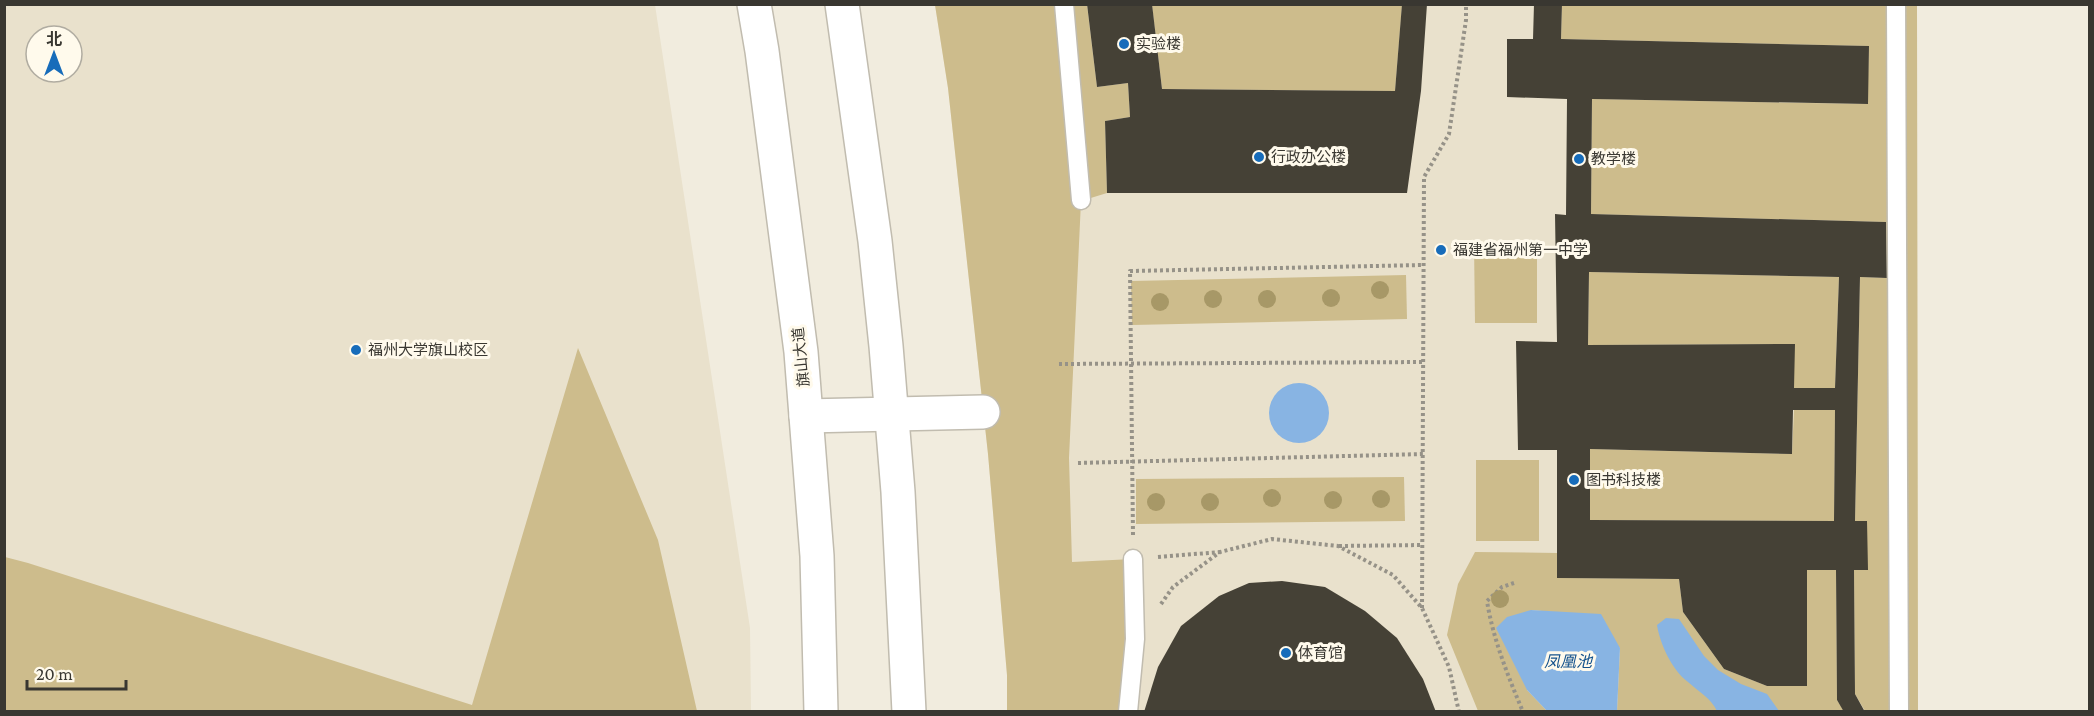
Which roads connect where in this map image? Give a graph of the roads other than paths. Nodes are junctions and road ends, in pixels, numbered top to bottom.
1 (754, 4) edge
2 (842, 4) edge
3 (1064, 4) edge
4 (1896, 4) edge
5 (1081, 200) dead end
6 (983, 412) dead end
7 (891, 415) junction
8 (806, 416) junction
9 (1133, 559) road end
10 (821, 711) edge
11 (909, 711) edge
12 (1128, 711) edge
13 (1899, 711) edge

1 - 8 main road, 旗山大道
2 - 7 main road
3 - 5 lane
4 - 13 lane
6 - 7 main road
7 - 8 main road
7 - 11 main road
8 - 10 main road, 旗山大道
9 - 12 lane

